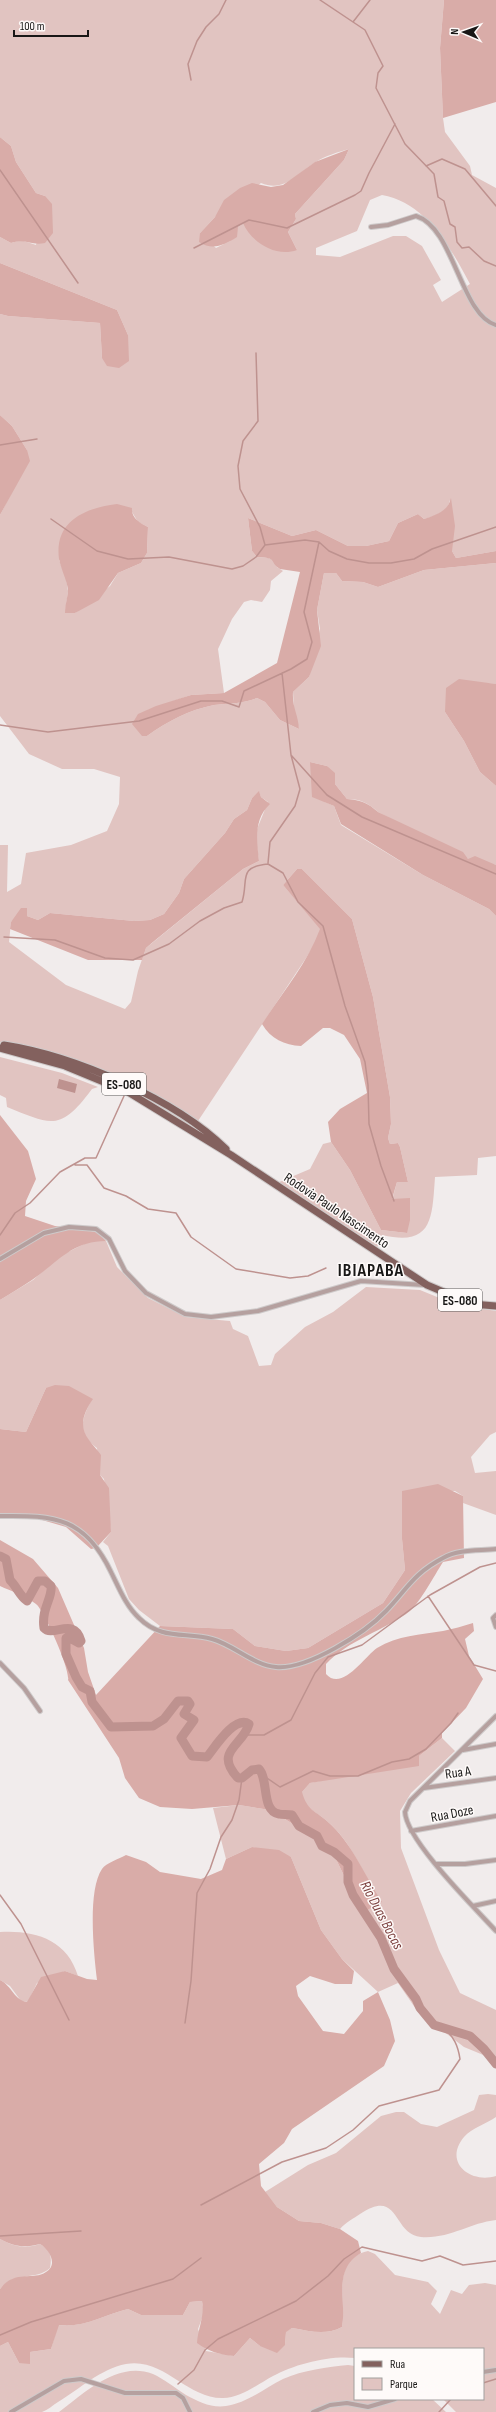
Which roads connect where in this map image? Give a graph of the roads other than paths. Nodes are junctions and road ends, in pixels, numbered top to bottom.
1 (371, 227) dead end
2 (496, 325) edge
3 (0, 1047) edge
4 (0, 1259) edge
5 (427, 1285) junction
6 (496, 1306) edge
7 (0, 1516) edge
8 (496, 1549) edge
9 (496, 1614) edge
10 (496, 1627) edge
11 (0, 1663) edge
12 (40, 1711) dead end
13 (496, 1716) edge
14 (496, 1744) edge
15 (462, 1750) junction
16 (496, 1778) edge
17 (424, 1788) junction
18 (496, 1816) edge
19 (411, 1831) junction
20 (496, 1860) edge
21 (436, 1864) junction
22 (496, 1901) edge
23 (473, 1906) junction
24 (496, 1931) edge
25 (496, 2370) edge
26 (484, 2372) edge
27 (392, 2400) edge
28 (11, 2412) edge
29 (190, 2412) edge
30 (313, 2412) edge

1 - 2 street
3 - 5 main road, Rodovia Paulo Nascimento / ES-080
4 - 5 street
5 - 6 main road, Rodovia Paulo Nascimento / ES-080
7 - 8 street
9 - 10 street
11 - 12 street
13 - 15 street
14 - 15 street
15 - 17 street
16 - 17 street, Rua A
17 - 19 street
18 - 19 street, Rua Doze
19 - 21 street
20 - 21 street
21 - 23 street
22 - 23 street
23 - 24 street
25 - 26 street
27 - 30 street
28 - 29 street

